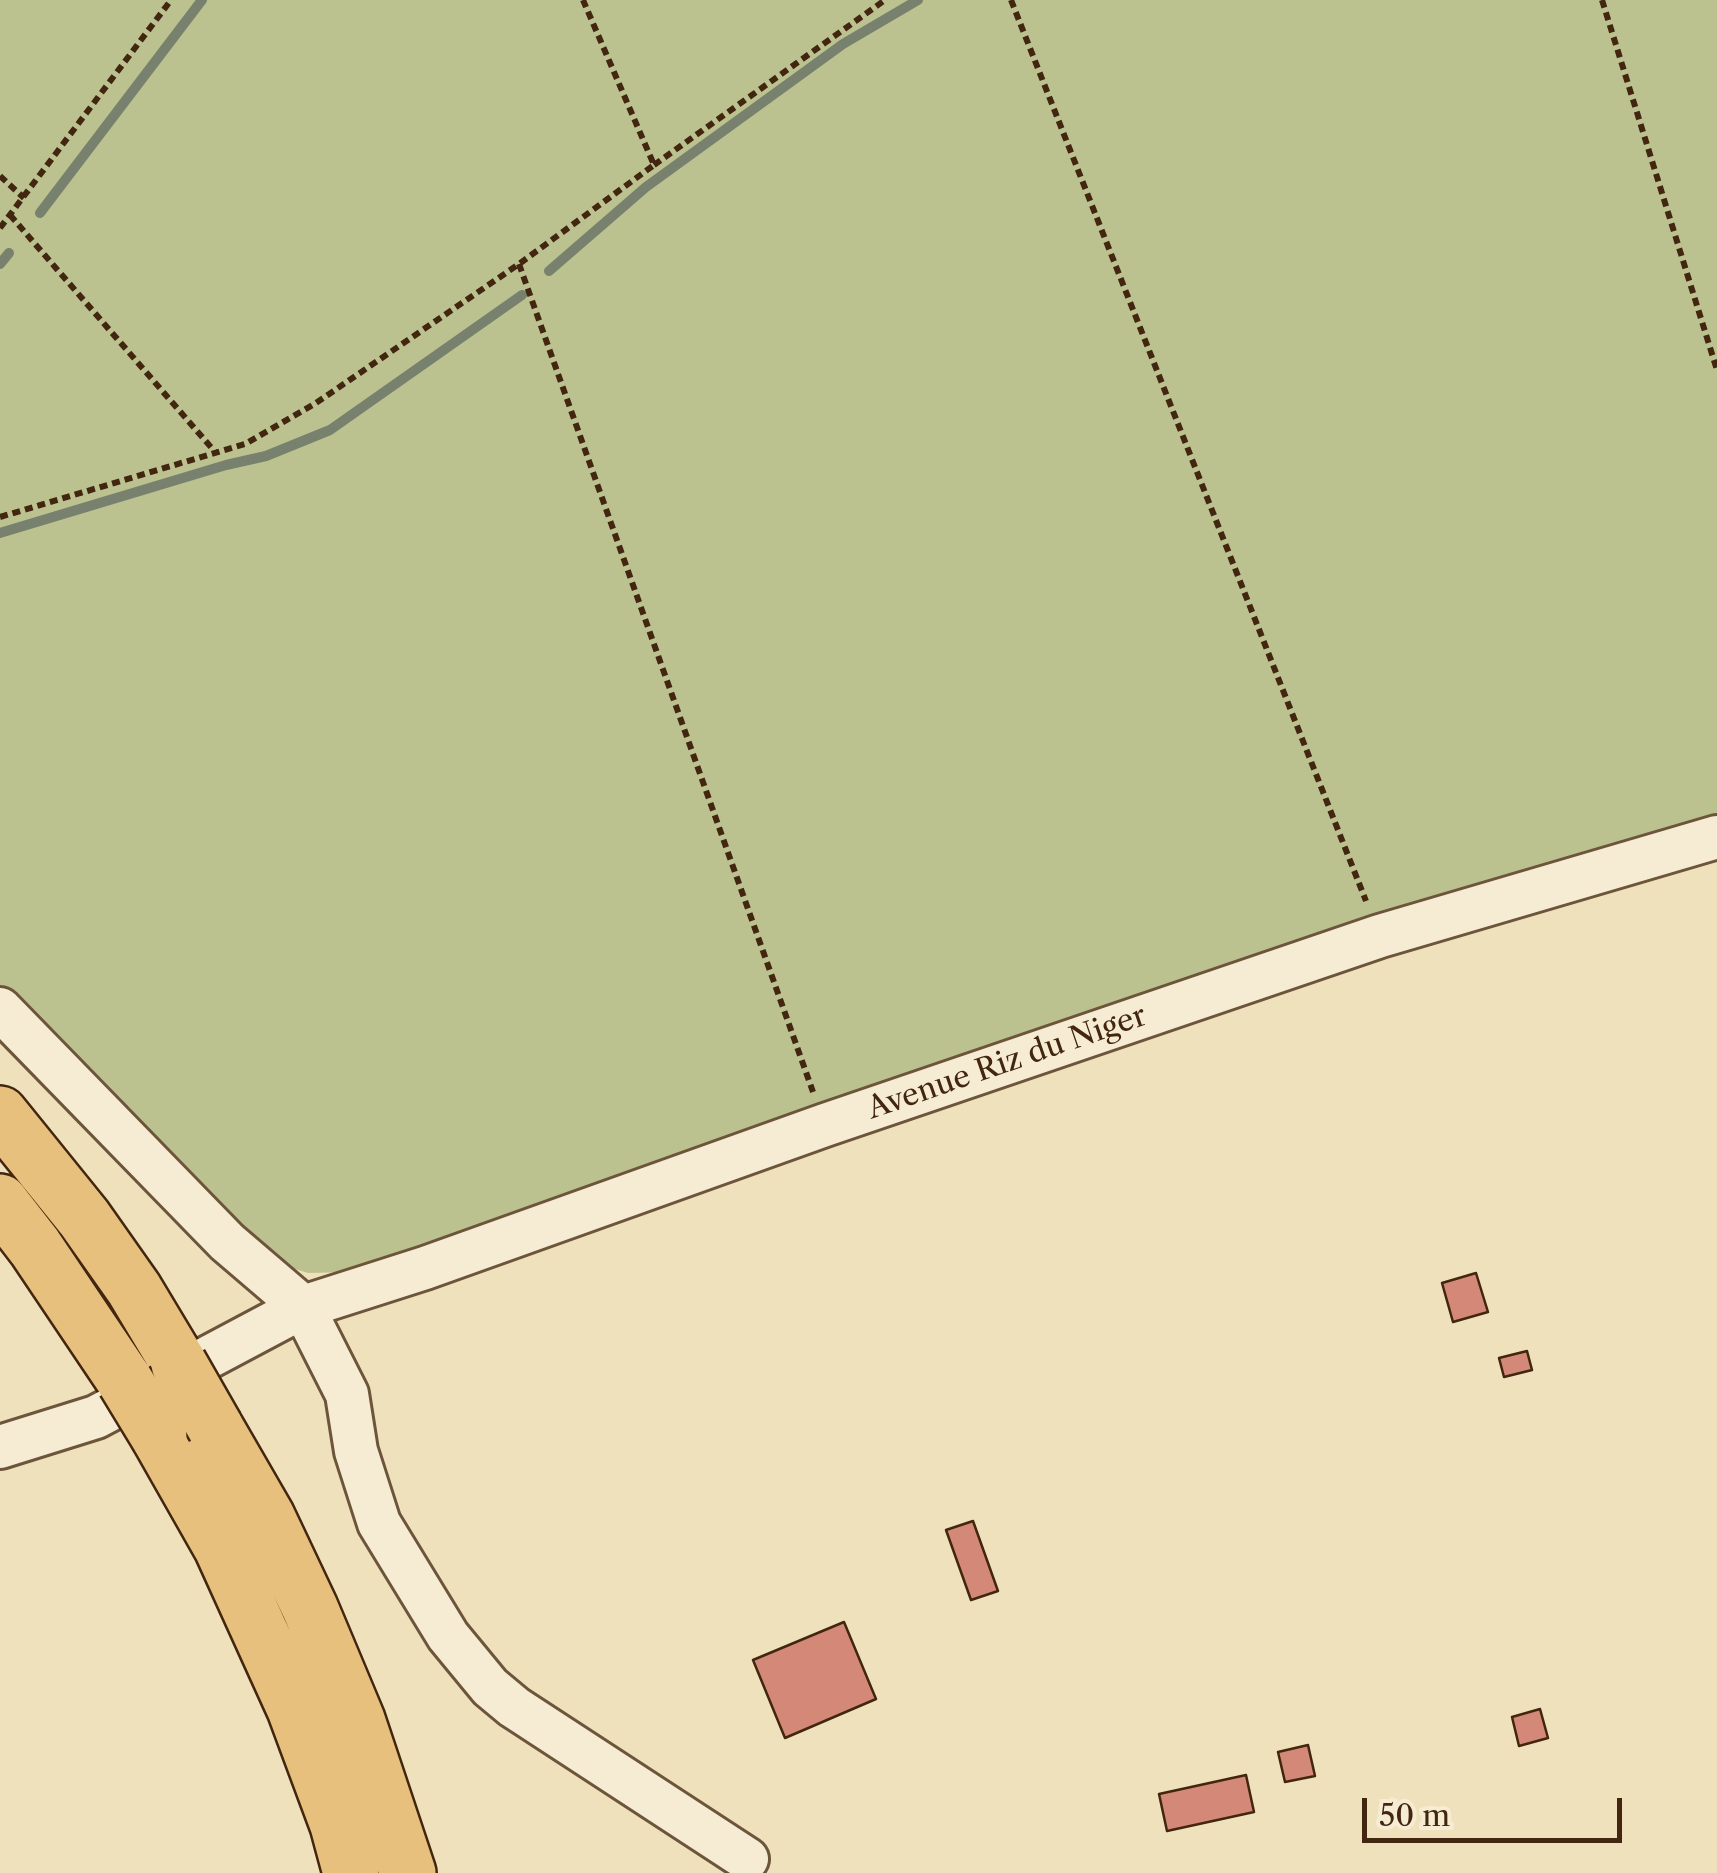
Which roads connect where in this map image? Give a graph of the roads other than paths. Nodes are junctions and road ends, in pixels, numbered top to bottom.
1 (1717, 836) edge
2 (0, 1010) edge
3 (0, 1114) edge
4 (0, 1202) edge
5 (303, 1307) junction
6 (0, 1447) edge
7 (748, 1858) dead end
8 (351, 1873) edge
9 (408, 1873) edge

1 - 5 street, Avenue Riz du Niger
2 - 5 street
3 - 9 highway, bridge
4 - 8 highway, bridge
5 - 6 street, Avenue Riz du Niger
5 - 7 street

